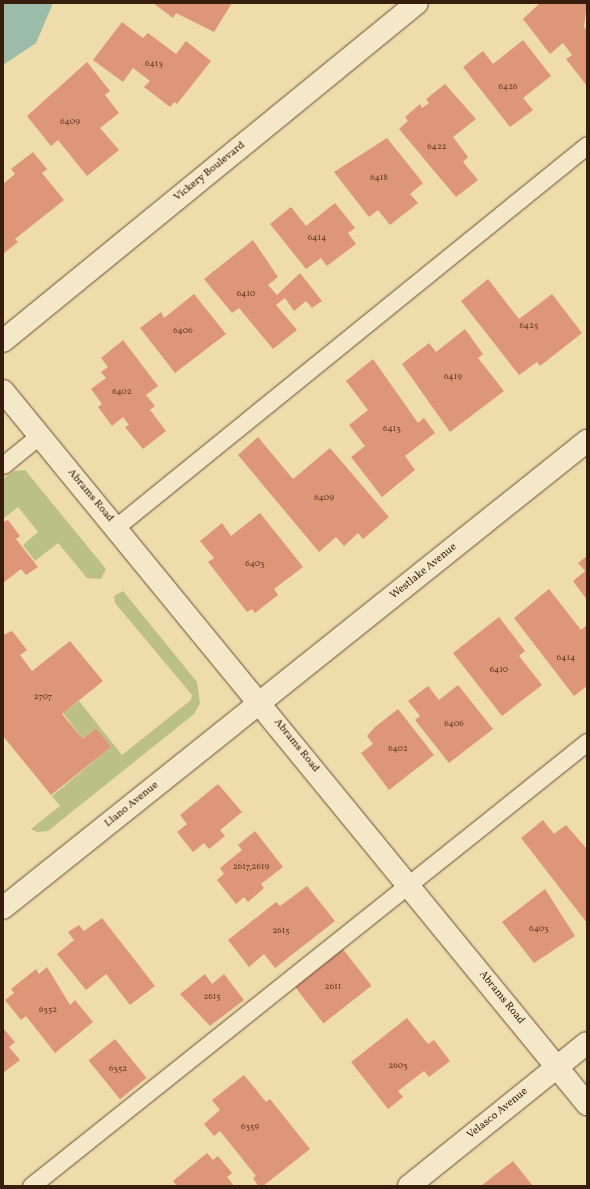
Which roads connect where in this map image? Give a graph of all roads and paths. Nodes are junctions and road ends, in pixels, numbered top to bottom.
1 (417, 3) edge
2 (587, 146) edge
3 (3, 342) edge
4 (3, 391) edge
5 (40, 435) junction
6 (587, 441) edge
7 (3, 465) edge
8 (116, 527) junction
9 (260, 702) junction
10 (587, 742) edge
11 (408, 885) junction
12 (3, 908) edge
13 (587, 1042) edge
14 (557, 1066) junction
15 (587, 1104) edge
16 (31, 1186) edge
17 (409, 1186) edge

1 - 3 street, Vickery Boulevard
2 - 8 lane
4 - 5 street, Abrams Road
5 - 7 lane
5 - 8 street, Abrams Road
6 - 9 street, Westlake Avenue
8 - 9 street, Abrams Road
9 - 11 street, Abrams Road
9 - 12 street, Llano Avenue
10 - 11 lane
11 - 14 street, Abrams Road
11 - 16 lane
13 - 14 street, Velasco Avenue
14 - 15 street, Abrams Road
14 - 17 street, Velasco Avenue

